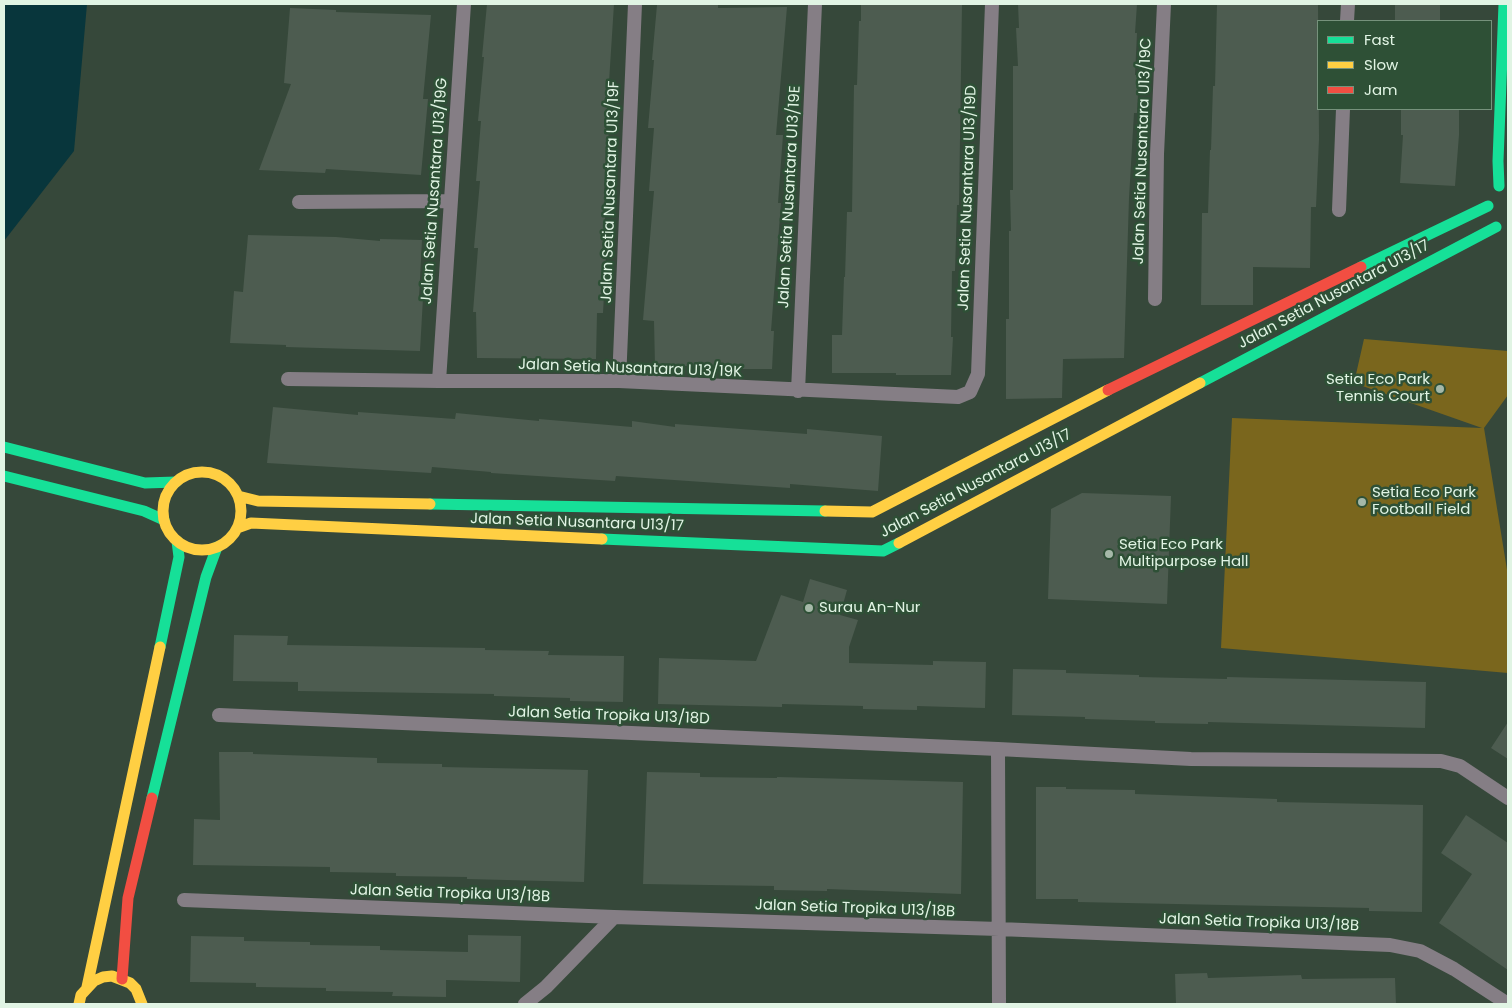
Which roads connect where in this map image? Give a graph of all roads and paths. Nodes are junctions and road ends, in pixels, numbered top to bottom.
1 (464, 4) edge
2 (635, 4) edge
3 (815, 4) edge
4 (992, 4) edge
5 (1164, 4) edge
6 (1348, 4) edge
7 (1504, 4) edge
8 (1347, 20) edge
9 (1343, 110) edge
10 (1504, 184) edge
11 (450, 201) junction
12 (300, 202) dead end
13 (1488, 206) junction
14 (1339, 210) dead end
15 (1155, 299) dead end
16 (288, 379) dead end
17 (438, 381) junction
18 (619, 381) junction
19 (798, 391) junction
20 (970, 392) joint
21 (4, 447) edge
22 (4, 476) edge
23 (176, 482) junction
24 (238, 496) junction
25 (164, 520) junction
26 (237, 528) junction
27 (177, 541) junction
28 (217, 547) junction
29 (219, 715) dead end
30 (998, 749) junction
31 (1508, 798) edge
32 (184, 900) dead end
33 (614, 917) junction
34 (999, 929) junction
35 (122, 979) junction
36 (87, 987) junction
37 (79, 1004) edge
38 (142, 1004) edge
39 (525, 1004) edge
40 (999, 1004) edge
41 (1508, 1004) edge

1 - 11 street, Jalan Setia Nusantara U13/19G
2 - 18 street, Jalan Setia Nusantara U13/19F
3 - 19 street, Jalan Setia Nusantara U13/19E
4 - 20 street, Jalan Setia Nusantara U13/19D
5 - 15 street, Jalan Setia Nusantara U13/19C
6 - 8 street
7 - 10 main road
9 - 14 street
10 - 13 main road
11 - 12 street
11 - 17 street, Jalan Setia Nusantara U13/19G
13 - 24 main road, Jalan Setia Nusantara U13/17
13 - 26 main road, Jalan Setia Nusantara U13/17
16 - 17 street, Jalan Setia Nusantara U13/19K
17 - 18 street, Jalan Setia Nusantara U13/19K
18 - 19 street, Jalan Setia Nusantara U13/19K
19 - 20 street, Jalan Setia Nusantara U13/19K
21 - 23 main road
22 - 25 main road
23 - 24 main road
23 - 25 main road
24 - 26 main road
25 - 27 main road
26 - 28 main road
27 - 28 main road
27 - 36 main road
28 - 35 main road
29 - 30 street, Jalan Setia Tropika U13/18D
30 - 31 street, Jalan Setia Tropika U13/18D
30 - 34 street
32 - 33 street, Jalan Setia Tropika U13/18B
33 - 34 street, Jalan Setia Tropika U13/18B
33 - 39 street
34 - 40 street
34 - 41 street, Jalan Setia Tropika U13/18B
35 - 36 main road
35 - 38 main road
36 - 37 main road

